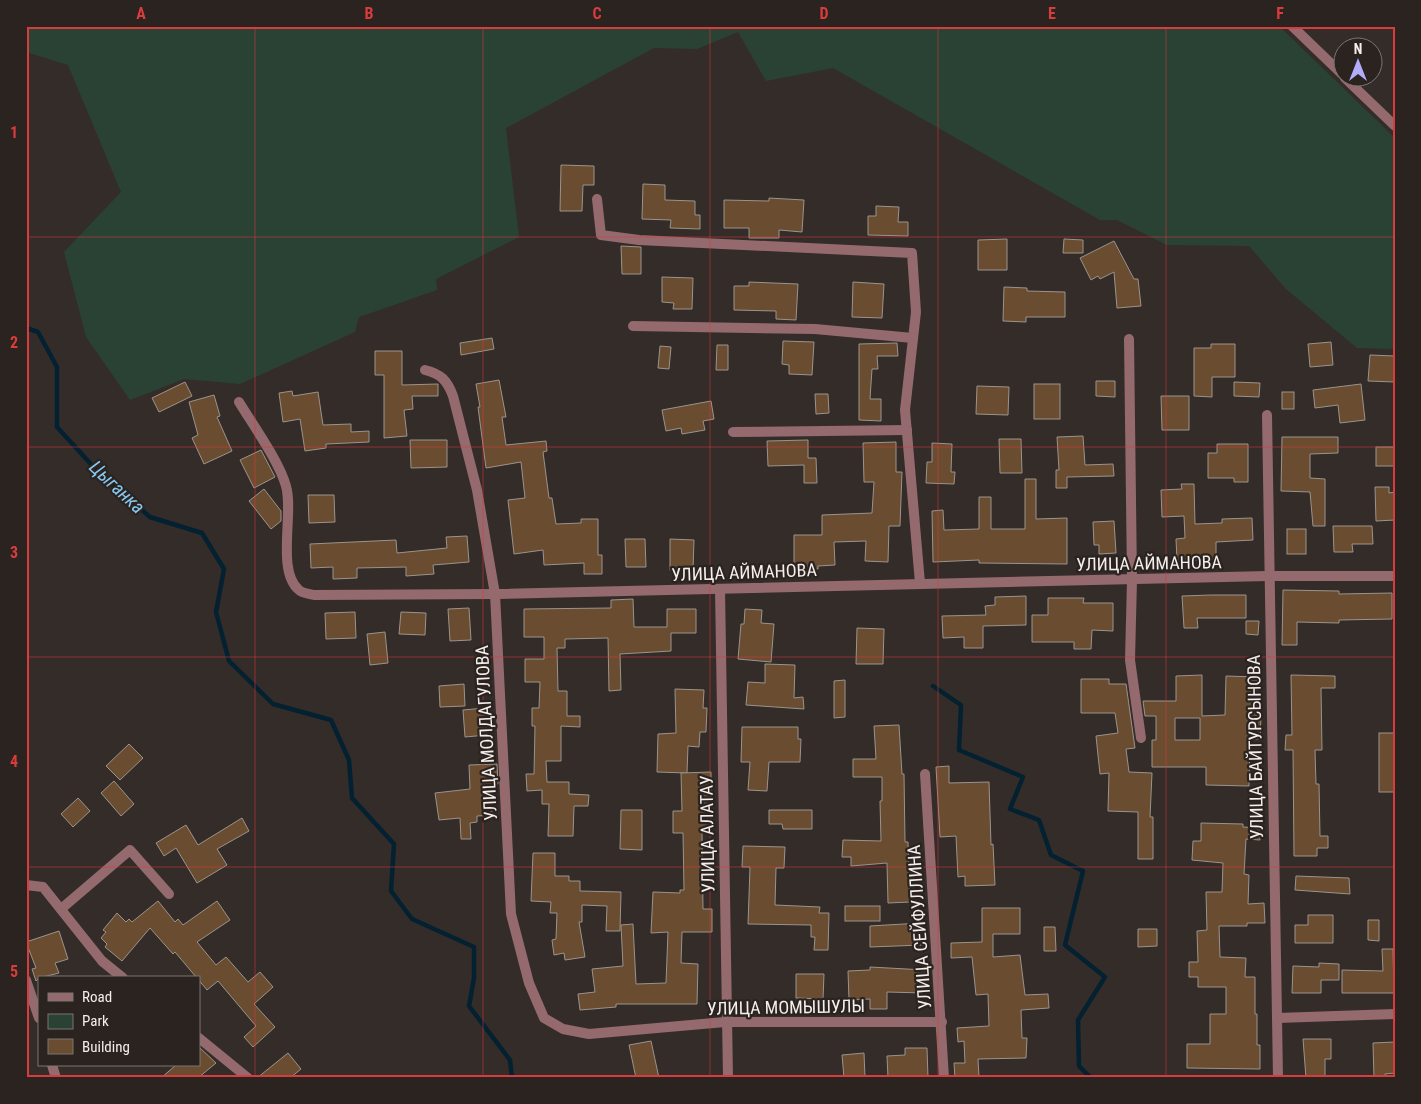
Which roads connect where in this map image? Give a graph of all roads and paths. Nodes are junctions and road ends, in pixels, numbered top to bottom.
1 (1292, 26) edge
2 (1334, 67) edge
3 (1355, 88) edge
4 (1395, 126) edge
5 (598, 199) dead end
6 (634, 326) dead end
7 (913, 338) junction
8 (1129, 340) dead end
9 (425, 370) dead end
10 (238, 402) dead end
11 (1267, 415) dead end
12 (907, 430) junction
13 (733, 432) dead end
14 (1268, 576) junction
15 (1395, 576) edge
16 (1132, 580) junction
17 (920, 583) junction
18 (720, 589) junction
19 (495, 594) junction
20 (1141, 738) dead end
21 (925, 774) dead end
22 (26, 885) edge
23 (170, 894) dead end
24 (61, 909) junction
25 (121, 976) edge
26 (26, 980) edge
27 (1395, 1014) edge
28 (38, 1015) edge
29 (1277, 1018) junction
30 (726, 1022) junction
31 (942, 1022) junction
32 (630, 1032) joint
33 (200, 1039) edge
34 (52, 1066) edge
35 (56, 1078) edge
36 (248, 1078) edge
37 (728, 1078) edge
38 (944, 1078) edge
39 (1278, 1078) edge

1 - 2 street
3 - 4 street
5 - 7 street
6 - 7 street
7 - 12 street
8 - 16 street
9 - 19 street, УЛИЦА МОЛДАГУЛОВА
10 - 19 street, УЛИЦА АЙМАНОВА
11 - 14 street, УЛИЦА БАЙТУРСЫНОВА
12 - 13 street
12 - 17 street
14 - 15 street, УЛИЦА АЙМАНОВА
14 - 16 street, УЛИЦА АЙМАНОВА
14 - 29 street, УЛИЦА БАЙТУРСЫНОВА
16 - 17 street, УЛИЦА АЙМАНОВА
16 - 20 street
17 - 18 street, УЛИЦА АЙМАНОВА
18 - 19 street, УЛИЦА АЙМАНОВА
18 - 30 street, УЛИЦА АЛАТАУ
19 - 32 street, УЛИЦА МОЛДАГУЛОВА
21 - 31 street, УЛИЦА СЕЙФУЛЛИНА
22 - 24 street
23 - 24 street
24 - 25 street
26 - 28 street
27 - 29 street
29 - 39 street, УЛИЦА БАЙТУРСЫНОВА
30 - 31 street, УЛИЦА МОМЫШУЛЫ
30 - 32 street, УЛИЦА МОМЫШУЛЫ
30 - 37 street, УЛИЦА АЛАТАУ
31 - 38 street, УЛИЦА СЕЙФУЛЛИНА
33 - 36 street
34 - 35 street

